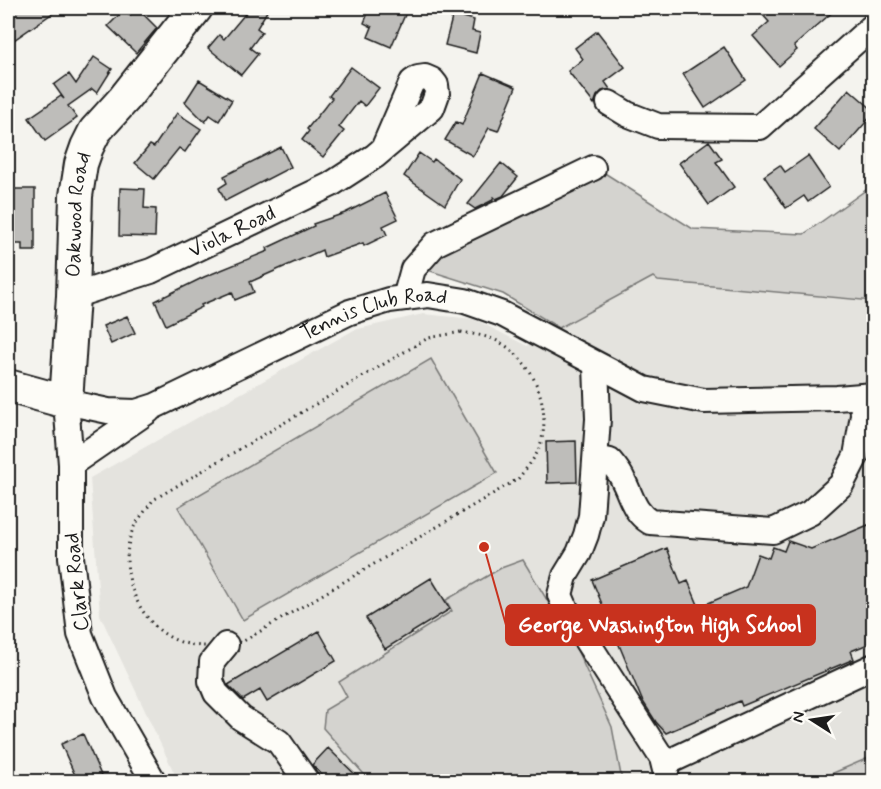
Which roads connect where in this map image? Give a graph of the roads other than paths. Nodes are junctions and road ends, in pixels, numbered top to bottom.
1 (196, 8) edge
2 (873, 25) edge
3 (609, 103) dead end
4 (383, 149) dead end
5 (593, 168) dead end
6 (73, 296) junction
7 (405, 298) junction
8 (596, 365) junction
9 (8, 386) edge
10 (868, 396) edge
11 (66, 402) junction
12 (155, 406) junction
13 (596, 458) junction
14 (71, 464) junction
15 (226, 645) road end
16 (873, 666) edge
17 (666, 773) edge
18 (154, 782) edge
19 (307, 782) edge

1 - 6 main road, Oakwood Road
2 - 3 street
4 - 6 street, Viola Road
5 - 7 street
6 - 11 main road, Oakwood Road
7 - 8 street, Tennis Club Road
7 - 12 street, Tennis Club Road
8 - 10 street, Tennis Club Road
8 - 13 street
9 - 11 main road
10 - 13 street
11 - 12 street, Tennis Club Road
11 - 14 street, Clark Road
12 - 14 street, Tennis Club Road
13 - 17 street
14 - 18 street, Clark Road
15 - 19 street
16 - 17 street

